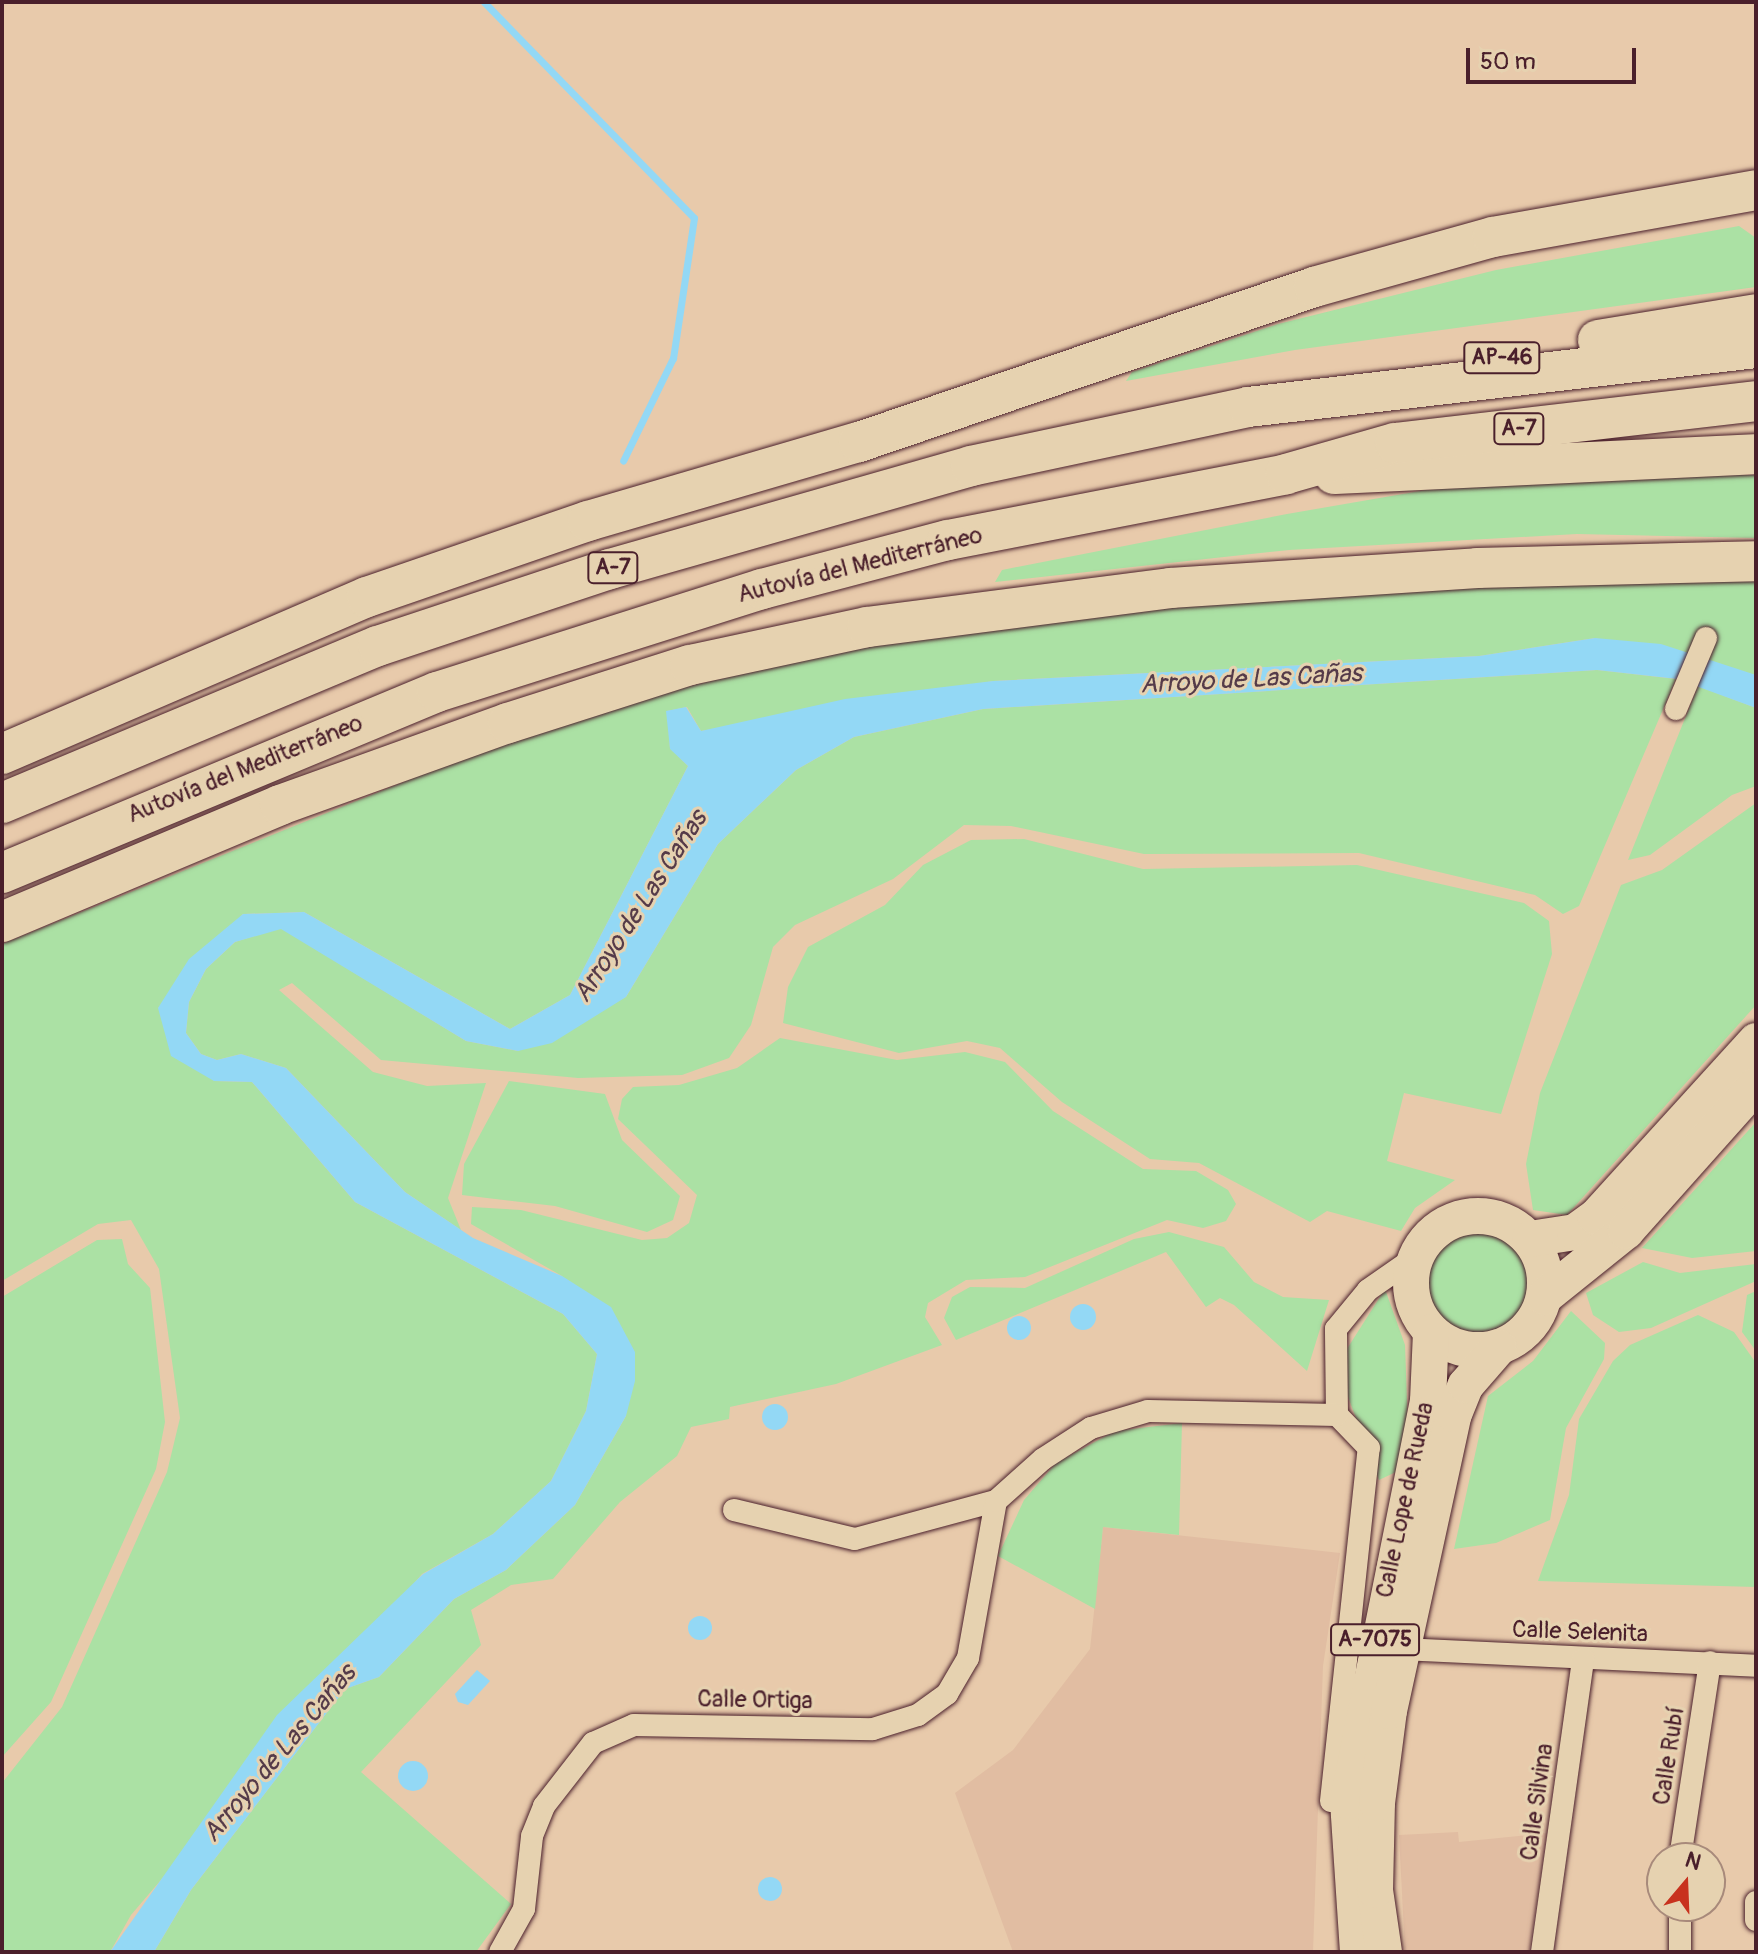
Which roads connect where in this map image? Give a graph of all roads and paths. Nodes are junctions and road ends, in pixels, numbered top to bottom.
1 (1756, 190) edge
2 (1756, 314) edge
3 (1756, 348) edge
4 (1756, 401) edge
5 (1248, 407) junction
6 (1756, 454) edge
7 (1286, 474) junction
8 (1756, 561) edge
9 (1706, 638) dead end
10 (1676, 709) dead end
11 (2, 754) edge
12 (2, 803) edge
13 (2, 873) edge
14 (2, 922) edge
15 (1756, 1041) edge
16 (1756, 1085) edge
17 (1530, 1239) junction
18 (1414, 1258) junction
19 (1544, 1297) junction
20 (1431, 1332) junction
21 (1499, 1347) junction
22 (1337, 1415) junction
23 (996, 1501) junction
24 (734, 1510) dead end
25 (1402, 1649) junction
26 (1583, 1659) junction
27 (1710, 1662) junction
28 (1756, 1666) edge
29 (1331, 1801) joint
30 (1682, 1842) edge
31 (1756, 1902) edge
32 (1756, 1920) edge
33 (1680, 1922) edge
34 (500, 1952) edge
35 (1338, 1952) edge
36 (1358, 1952) edge
37 (1384, 1952) edge
38 (1542, 1952) edge
39 (1680, 1952) edge

1 - 11 highway
2 - 5 highway, AP-46
3 - 5 highway, A-7
4 - 7 highway, Autovía del Mediterráneo / A-7
5 - 12 highway, A-7
6 - 7 highway
7 - 13 highway, Autovía del Mediterráneo / A-7
8 - 14 highway
9 - 10 street
15 - 17 main road
16 - 19 main road, A-7075
17 - 18 main road
17 - 19 main road
18 - 20 main road
18 - 22 street
19 - 21 main road, A-7075
20 - 21 main road
20 - 36 main road, Calle Lope de Rueda / A-7075
21 - 25 main road, Calle Lope de Rueda / A-7075
22 - 23 street
22 - 29 street, Calle Lope de Rueda
23 - 24 street
23 - 34 street, Calle Ortiga
25 - 26 street, Calle Selenita
25 - 37 main road, Calle Lope de Rueda / A-7075
26 - 27 street, Calle Selenita
26 - 38 street, Calle Silvina
27 - 28 street, Calle Selenita
27 - 30 street, Calle Rubí
29 - 35 main road, Calle Lope de Rueda
31 - 32 street
33 - 39 street

